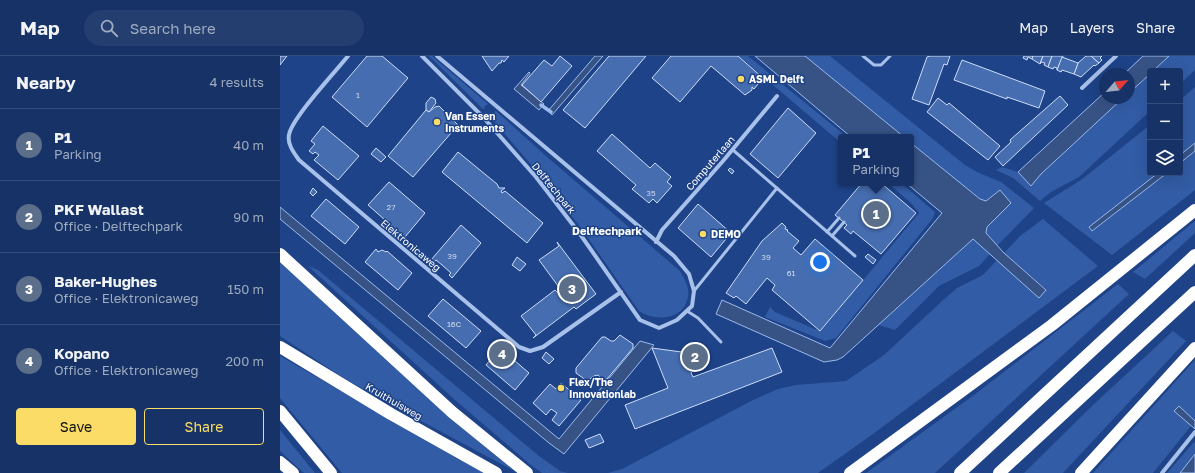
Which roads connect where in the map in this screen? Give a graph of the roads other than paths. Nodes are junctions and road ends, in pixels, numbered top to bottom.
1 (348, 56) edge
2 (422, 56) edge
3 (437, 56) edge
4 (862, 56) edge
5 (890, 56) edge
6 (1116, 56) edge
7 (1082, 88) dead end
8 (777, 96) dead end
9 (733, 150) junction
10 (777, 188) junction
11 (1195, 210) edge
12 (839, 218) dead end
13 (844, 222) dead end
14 (827, 232) junction
15 (832, 236) junction
16 (656, 242) junction
17 (280, 254) edge
18 (1195, 255) edge
19 (856, 256) dead end
20 (694, 291) junction
21 (621, 292) junction
22 (1195, 292) edge
23 (687, 311) junction
24 (721, 342) dead end
25 (280, 347) edge
26 (1195, 348) edge
27 (280, 411) edge
28 (1195, 432) edge
29 (280, 462) edge
30 (293, 473) edge
31 (331, 473) edge
32 (496, 473) edge
33 (527, 473) edge
34 (850, 473) edge
35 (960, 473) edge
36 (999, 473) edge
37 (1081, 473) edge
38 (1162, 473) edge

1 - 21 street, Elektronicaweg
2 - 21 street, Delftechpark
3 - 16 street, Delftechpark
4 - 5 lane
6 - 7 street
8 - 9 street, Computerlaan
9 - 10 lane
9 - 16 street, Computerlaan
10 - 14 lane
10 - 20 lane
11 - 34 highway
12 - 14 lane
13 - 15 lane
14 - 15 lane
15 - 19 lane
16 - 20 street, Delftechpark
17 - 33 highway
18 - 35 highway
20 - 23 street
21 - 23 street, Delftechpark
22 - 36 highway
23 - 24 lane
25 - 32 highway, Kruithuisweg
26 - 37 highway
27 - 31 highway
28 - 38 street
29 - 30 highway

